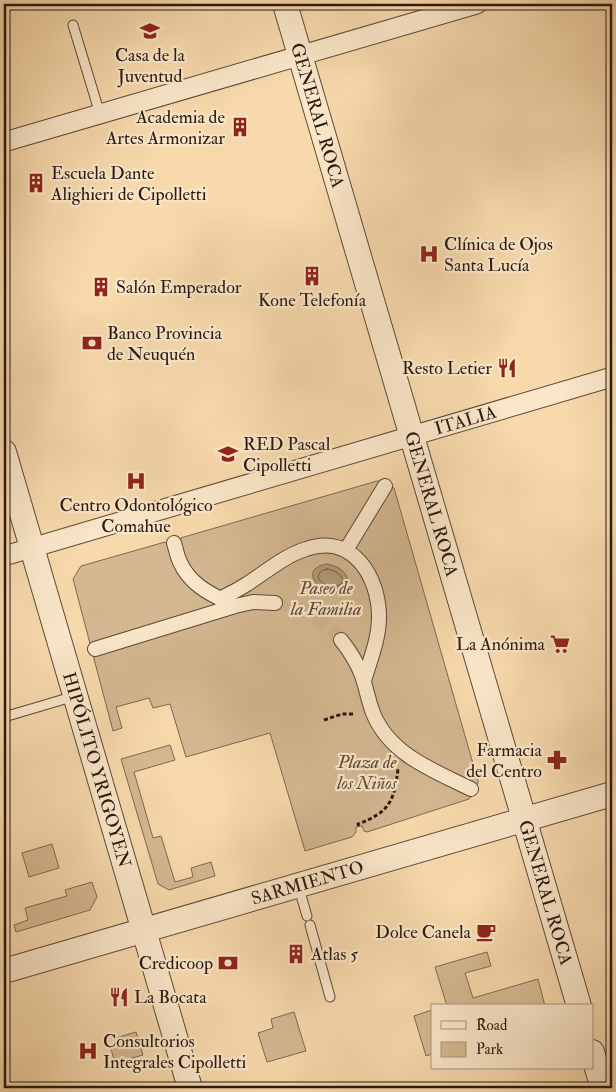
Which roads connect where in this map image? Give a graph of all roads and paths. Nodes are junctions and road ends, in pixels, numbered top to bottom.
1 (285, 4) edge
2 (477, 4) edge
3 (74, 25) dead end
4 (300, 55) junction
5 (100, 114) junction
6 (4, 142) edge
7 (612, 377) edge
8 (411, 436) junction
9 (4, 452) edge
10 (385, 486) dead end
11 (174, 543) dead end
12 (32, 548) junction
13 (346, 550) junction
14 (4, 556) edge
15 (220, 599) junction
16 (275, 603) tunnel mouth
17 (234, 606) junction
18 (341, 640) tunnel mouth
19 (94, 649) dead end
20 (364, 681) junction
21 (75, 696) junction
22 (4, 717) edge
23 (324, 720) dead end
24 (377, 721) junction
25 (401, 751) junction
26 (471, 789) dead end
27 (612, 794) edge
28 (524, 819) junction
29 (359, 826) dead end
30 (298, 885) junction
31 (307, 916) dead end
32 (310, 926) dead end
33 (144, 930) junction
34 (4, 971) edge
35 (330, 996) dead end
36 (577, 1004) edge
37 (594, 1059) edge
38 (190, 1088) edge
39 (602, 1088) edge

1 - 4 street, GENERAL ROCA
2 - 4 street
3 - 5 lane
4 - 5 street
4 - 8 street, GENERAL ROCA
5 - 6 street
7 - 8 street, ITALIA
8 - 12 street, ITALIA
8 - 28 street, GENERAL ROCA
9 - 12 street, HIPÓLITO YRIGOYEN
10 - 13 street
11 - 15 street
12 - 14 street, ITALIA
12 - 21 street, HIPÓLITO YRIGOYEN
13 - 15 street
13 - 20 street
15 - 17 street
16 - 17 street
17 - 19 street
18 - 20 street
20 - 24 street
21 - 22 lane
21 - 33 street, HIPÓLITO YRIGOYEN
23 - 24 path
24 - 25 street
25 - 26 street
25 - 29 path
27 - 28 street, SARMIENTO
28 - 30 street, SARMIENTO
28 - 36 street, GENERAL ROCA
30 - 31 lane
30 - 33 street, SARMIENTO
32 - 35 lane
33 - 34 street, SARMIENTO
33 - 38 street, HIPÓLITO YRIGOYEN
37 - 39 street

